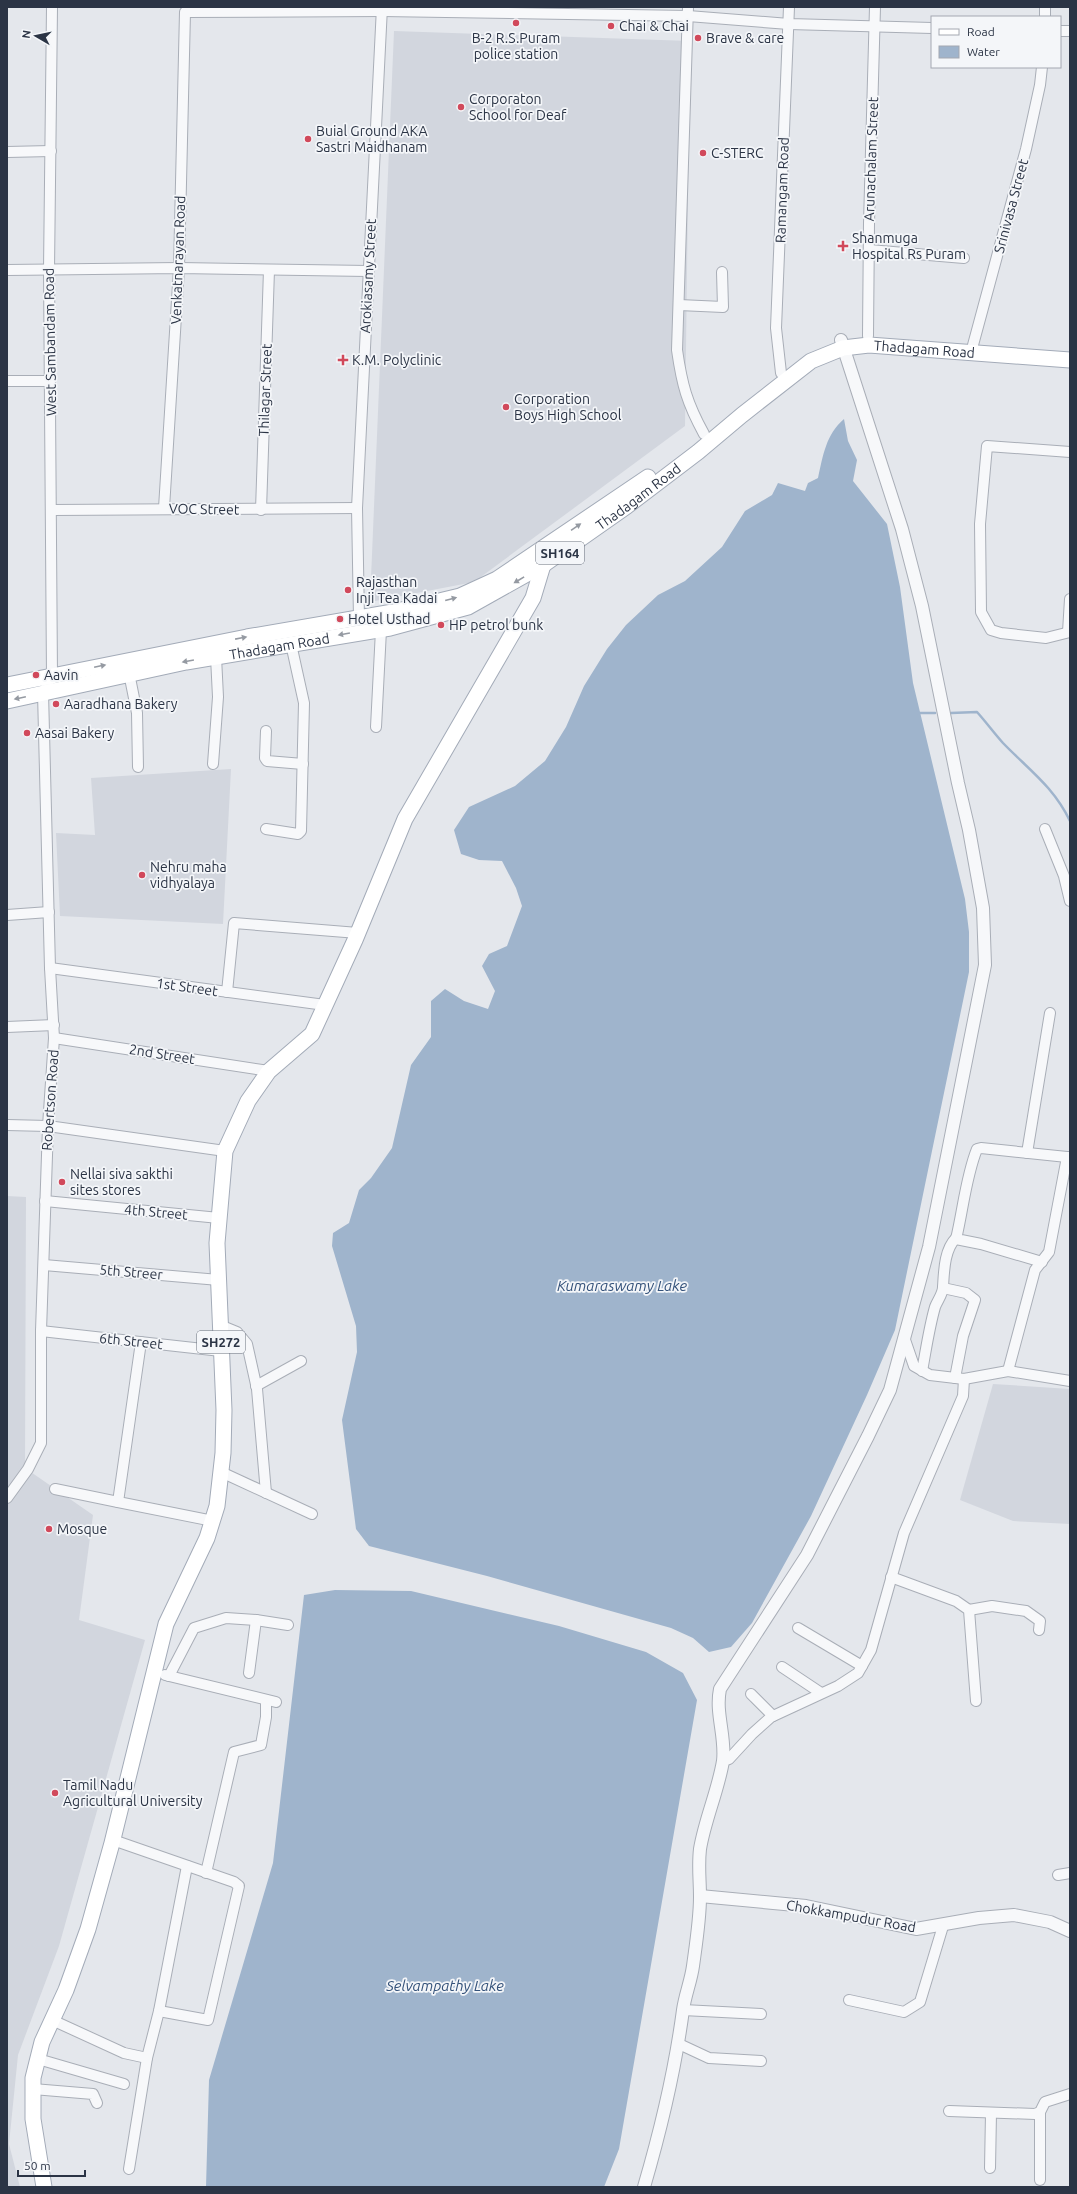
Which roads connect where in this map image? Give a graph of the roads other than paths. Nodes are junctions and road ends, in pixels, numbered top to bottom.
1 (52, 7) edge
2 (789, 7) edge
3 (875, 7) edge
4 (382, 9) edge
5 (688, 12) edge
6 (789, 24) junction
7 (875, 27) junction
8 (931, 28) edge
9 (1042, 68) edge
10 (51, 151) junction
11 (7, 152) edge
12 (869, 250) junction
13 (964, 258) dead end
14 (179, 268) junction
15 (7, 270) edge
16 (49, 270) junction
17 (269, 270) junction
18 (368, 271) junction
19 (722, 272) dead end
20 (679, 305) junction
21 (864, 341) junction
22 (842, 344) junction
23 (973, 345) junction
24 (1070, 350) edge
25 (1070, 360) edge
26 (781, 373) junction
27 (7, 380) edge
28 (50, 381) junction
29 (704, 434) junction
30 (1070, 452) edge
31 (164, 508) junction
32 (357, 508) junction
33 (52, 510) junction
34 (261, 510) junction
35 (539, 560) junction
36 (1070, 599) edge
37 (359, 618) junction
38 (381, 630) junction
39 (1069, 632) edge
40 (291, 644) junction
41 (216, 657) junction
42 (129, 673) junction
43 (52, 676) junction
44 (7, 685) edge
45 (43, 693) junction
46 (7, 701) edge
47 (376, 727) dead end
48 (266, 731) dead end
49 (214, 764) dead end
50 (303, 764) junction
51 (138, 767) dead end
52 (1045, 828) dead end
53 (266, 829) dead end
54 (1070, 901) edge
55 (49, 912) junction
56 (7, 915) edge
57 (358, 933) junction
58 (50, 968) junction
59 (227, 992) junction
60 (325, 1005) junction
61 (1050, 1013) dead end
62 (54, 1025) junction
63 (7, 1027) edge
64 (54, 1038) junction
65 (269, 1071) junction
66 (7, 1125) edge
67 (48, 1126) junction
68 (225, 1151) junction
69 (1027, 1153) junction
70 (1069, 1157) edge
71 (45, 1201) junction
72 (219, 1218) junction
73 (956, 1238) junction
74 (1042, 1262) junction
75 (44, 1265) junction
76 (219, 1280) junction
77 (943, 1288) junction
78 (220, 1325) junction
79 (41, 1331) junction
80 (904, 1338) junction
81 (141, 1342) junction
82 (221, 1351) junction
83 (301, 1361) dead end
84 (922, 1371) junction
85 (1008, 1371) junction
86 (959, 1378) junction
87 (1070, 1381) edge
88 (256, 1386) junction
89 (221, 1472) junction
90 (55, 1489) dead end
91 (266, 1493) junction
92 (7, 1498) edge
93 (118, 1502) junction
94 (312, 1514) dead end
95 (213, 1521) junction
96 (891, 1577) junction
97 (969, 1610) junction
98 (256, 1620) junction
99 (288, 1625) dead end
100 (798, 1628) dead end
101 (1039, 1630) dead end
102 (862, 1666) junction
103 (782, 1667) dead end
104 (249, 1673) dead end
105 (162, 1674) junction
106 (821, 1693) junction
107 (751, 1694) dead end
108 (266, 1700) junction
109 (976, 1701) dead end
110 (276, 1702) dead end
111 (773, 1716) junction
112 (723, 1761) junction
113 (113, 1840) junction
114 (187, 1866) junction
115 (206, 1873) junction
116 (1070, 1873) edge
117 (1058, 1875) dead end
118 (700, 1896) junction
119 (943, 1926) junction
120 (1070, 1931) edge
121 (849, 2000) dead end
122 (683, 2010) junction
123 (159, 2012) junction
124 (761, 2014) dead end
125 (52, 2020) junction
126 (678, 2044) junction
127 (148, 2058) junction
128 (38, 2059) junction
129 (761, 2061) dead end
130 (124, 2084) dead end
131 (33, 2089) junction
132 (1070, 2094) edge
133 (97, 2103) dead end
134 (949, 2111) dead end
135 (1040, 2112) junction
136 (992, 2113) junction
137 (990, 2168) dead end
138 (129, 2169) dead end
139 (1040, 2180) dead end
140 (44, 2187) edge
141 (644, 2187) edge

1 - 10 street, West Sambandam Road
2 - 6 street, Ramangam Road
3 - 7 street, Arunachalam Street
4 - 5 street
4 - 14 street, Venkatnarayan Road
4 - 18 street, Arokiasamy Street
5 - 6 street
5 - 20 street
6 - 7 street
6 - 26 street, Ramangam Road
7 - 8 street
7 - 12 street, Arunachalam Street
9 - 23 street, Srinivasa Street
10 - 11 street
10 - 16 street, West Sambandam Road
12 - 13 street
12 - 21 street, Arunachalam Street
14 - 16 street
14 - 17 street
14 - 31 street, Venkatnarayan Road
15 - 16 street
16 - 28 street, West Sambandam Road
17 - 18 street
17 - 34 street, Thilagar Street
18 - 32 street, Arokiasamy Street
19 - 20 street
20 - 29 street
21 - 22 main road, Thadagam Road / SH164
21 - 23 main road, Thadagam Road / SH164
21 - 25 main road, Thadagam Road / SH164
22 - 26 main road, Thadagam Road / SH164
22 - 35 main road, Thadagam Road / SH164
22 - 80 street
23 - 24 main road, Thadagam Road / SH164
26 - 29 main road, Thadagam Road / SH164
27 - 28 street
28 - 33 street, West Sambandam Road
35 -> 29 main road, Thadagam Road / SH164
30 - 39 street
31 - 33 street, VOC Street
31 - 34 street, VOC Street
32 - 34 street, VOC Street
32 - 37 street, Arokiasamy Street
33 - 43 street, West Sambandam Road
37 -> 35 main road, Thadagam Road / SH164
35 -> 38 main road, Thadagam Road / SH164
35 - 57 main road, SH272
36 - 39 street
43 -> 37 main road, Thadagam Road / SH164
38 -> 40 main road, Thadagam Road / SH164
38 - 47 street
40 - 41 main road, Thadagam Road / SH164
40 - 50 street
41 -> 42 main road, Thadagam Road / SH164
41 - 49 street
42 - 45 main road, Thadagam Road / SH164
42 - 51 street
43 - 44 main road, Thadagam Road / SH164
43 - 45 street
45 -> 46 main road, Thadagam Road / SH164
45 - 55 street, Robertson Road
48 - 50 street
50 - 53 street
52 - 54 street
55 - 56 street
55 - 58 street, Robertson Road
57 - 59 street
57 - 60 main road, SH272
58 - 59 street, 1st Street
58 - 62 street, Robertson Road
59 - 60 street, 1st Street
60 - 65 main road, SH272
61 - 69 street
62 - 63 street
62 - 64 street, Robertson Road
64 - 65 street, 2nd Street
64 - 67 street, Robertson Road
65 - 68 main road, SH272
66 - 67 street
67 - 68 street
67 - 71 street, Robertson Road
68 - 72 main road, SH272
69 - 70 street
69 - 73 street
70 - 74 street
71 - 72 street, 4th Street
71 - 75 street, Robertson Road
72 - 76 main road, SH272
73 - 74 street
73 - 77 street
74 - 85 street
75 - 76 street, 5th Streer
75 - 79 street, Robertson Road
76 - 78 main road, SH272
77 - 84 street
77 - 86 street
78 - 82 main road, SH272
78 - 88 street
79 - 81 street, 6th Street
79 - 92 street, Robertson Road
80 - 84 street
80 - 112 street
81 - 82 street, 6th Street
81 - 93 street
82 - 89 main road, SH272
83 - 88 street
84 - 86 street
85 - 86 street
85 - 87 street
86 - 96 street
88 - 91 street
89 - 91 street
89 - 95 main road, SH272
90 - 93 street
91 - 94 street
93 - 95 street
95 - 105 main road, SH272
96 - 97 street
96 - 102 street
97 - 101 street
97 - 109 street
98 - 99 street
98 - 104 street
98 - 105 street
100 - 102 street
102 - 106 street
103 - 106 street
105 - 108 street
105 - 113 main road, SH272
106 - 111 street
107 - 111 street
108 - 110 street
108 - 115 street
111 - 112 street
112 - 118 street
113 - 114 street
113 - 125 main road, SH272
114 - 115 street
114 - 123 street
115 - 123 street
116 - 117 street
118 - 119 street, Chokkampudur Road
118 - 122 street
119 - 120 street, Chokkampudur Road
119 - 121 street
122 - 124 street
122 - 126 street
123 - 127 street
125 - 127 street
125 - 128 main road, SH272
126 - 129 street
126 - 141 street
127 - 138 street
128 - 130 street
128 - 131 main road, SH272
131 - 133 street
131 - 140 main road, SH272
132 - 135 street
134 - 136 street
135 - 136 street
135 - 139 street
136 - 137 street

